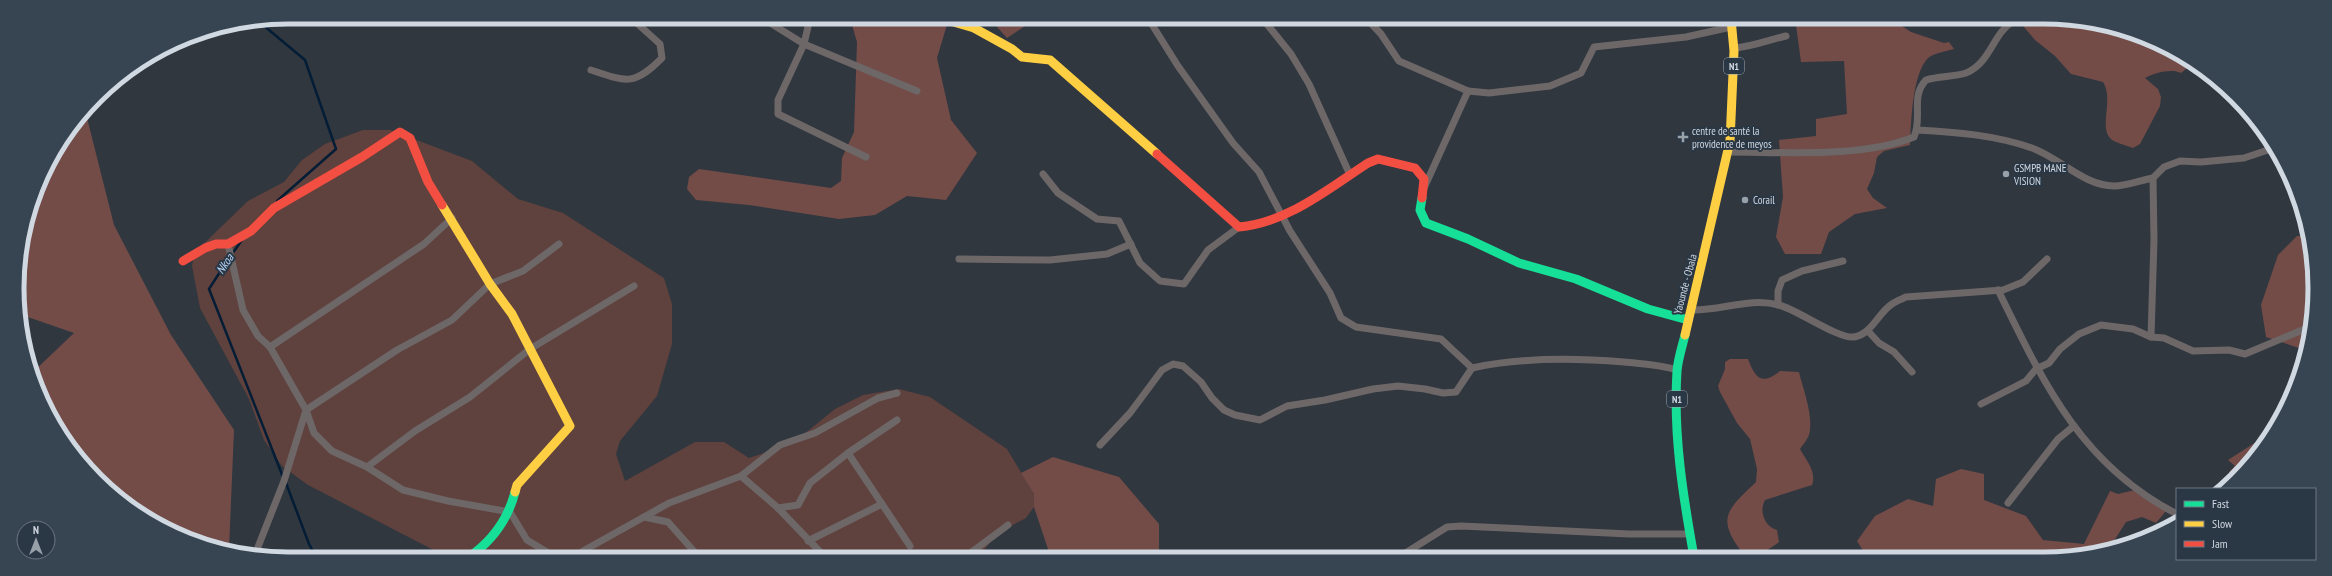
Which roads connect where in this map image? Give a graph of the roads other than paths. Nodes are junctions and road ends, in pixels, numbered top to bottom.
1 (638, 24) edge
2 (772, 24) edge
3 (809, 24) edge
4 (960, 24) edge
5 (1152, 24) edge
6 (1267, 24) edge
7 (1372, 24) edge
8 (1724, 24) edge
9 (1733, 24) edge
10 (2010, 24) edge
11 (1786, 36) dead end
12 (804, 44) junction
13 (1734, 48) junction
14 (591, 70) dead end
15 (917, 91) dead end
16 (1468, 91) junction
17 (1917, 130) junction
18 (2269, 150) edge
19 (1728, 152) junction
20 (866, 157) dead end
21 (1043, 174) dead end
22 (1350, 175) junction
23 (2153, 178) junction
24 (1424, 188) junction
25 (1283, 216) junction
26 (452, 218) junction
27 (1239, 227) junction
28 (228, 244) junction
29 (559, 244) dead end
30 (1131, 244) junction
31 (959, 259) dead end
32 (2047, 259) dead end
33 (183, 261) dead end
34 (1843, 261) dead end
35 (490, 284) junction
36 (634, 286) dead end
37 (1998, 290) junction
38 (1778, 305) junction
39 (1691, 310) junction
40 (1688, 320) junction
41 (2305, 329) edge
42 (1868, 331) junction
43 (2151, 337) junction
44 (270, 346) junction
45 (530, 349) junction
46 (1472, 368) junction
47 (2036, 369) junction
48 (1677, 370) junction
49 (1912, 372) dead end
50 (897, 393) dead end
51 (1981, 404) dead end
52 (306, 410) junction
53 (897, 420) dead end
54 (2074, 426) junction
55 (1100, 445) dead end
56 (848, 453) junction
57 (367, 467) junction
58 (741, 476) junction
59 (2008, 503) dead end
60 (882, 504) junction
61 (778, 508) junction
62 (510, 512) junction
63 (2176, 513) edge
64 (644, 517) junction
65 (1008, 525) dead end
66 (1689, 534) junction
67 (808, 541) junction
68 (910, 546) dead end
69 (258, 547) dead end
70 (476, 552) edge
71 (546, 552) edge
72 (583, 552) edge
73 (695, 552) edge
74 (820, 552) edge
75 (972, 552) edge
76 (1407, 552) edge
77 (1693, 552) edge

1 - 14 street
2 - 12 street
3 - 12 street
4 - 27 main road
5 - 25 street
6 - 22 street
7 - 16 street
8 - 16 street
9 - 13 main road, Yaounde - Obala / N1
10 - 17 street
11 - 13 street
12 - 15 street
12 - 20 street
13 - 19 main road, Yaounde - Obala / N1
16 - 24 street
17 - 19 street
17 - 23 street
18 - 23 street
19 - 39 main road, Yaounde - Obala / N1
21 - 30 street
22 - 24 main road
22 - 25 main road
23 - 43 street
24 - 40 main road
25 - 27 main road
25 - 46 street
26 - 28 main road
26 - 35 main road
26 - 44 street
27 - 30 street
28 - 33 main road
28 - 44 street
29 - 35 street
30 - 31 street
32 - 37 street
34 - 38 street
35 - 45 main road
35 - 52 street
36 - 45 street
37 - 42 street
37 - 47 street
38 - 39 street
38 - 42 street
39 - 40 main road, Yaounde - Obala / N1
40 - 48 main road, Yaounde - Obala / N1
41 - 43 street
42 - 49 street
43 - 47 street
44 - 52 street
45 - 57 street
45 - 62 main road
46 - 48 street
46 - 55 street
47 - 51 street
47 - 54 street
48 - 66 main road, Yaounde - Obala / N1
50 - 58 street
52 - 57 street
52 - 69 street
53 - 56 street
54 - 59 street
54 - 63 street
56 - 60 street
56 - 61 street
57 - 62 street
58 - 61 street
58 - 64 street
60 - 67 street
60 - 68 street
61 - 67 street
62 - 70 main road
62 - 71 street
64 - 72 street
64 - 73 street
65 - 75 street
66 - 76 street
66 - 77 main road, Yaounde - Obala / N1
67 - 74 street

